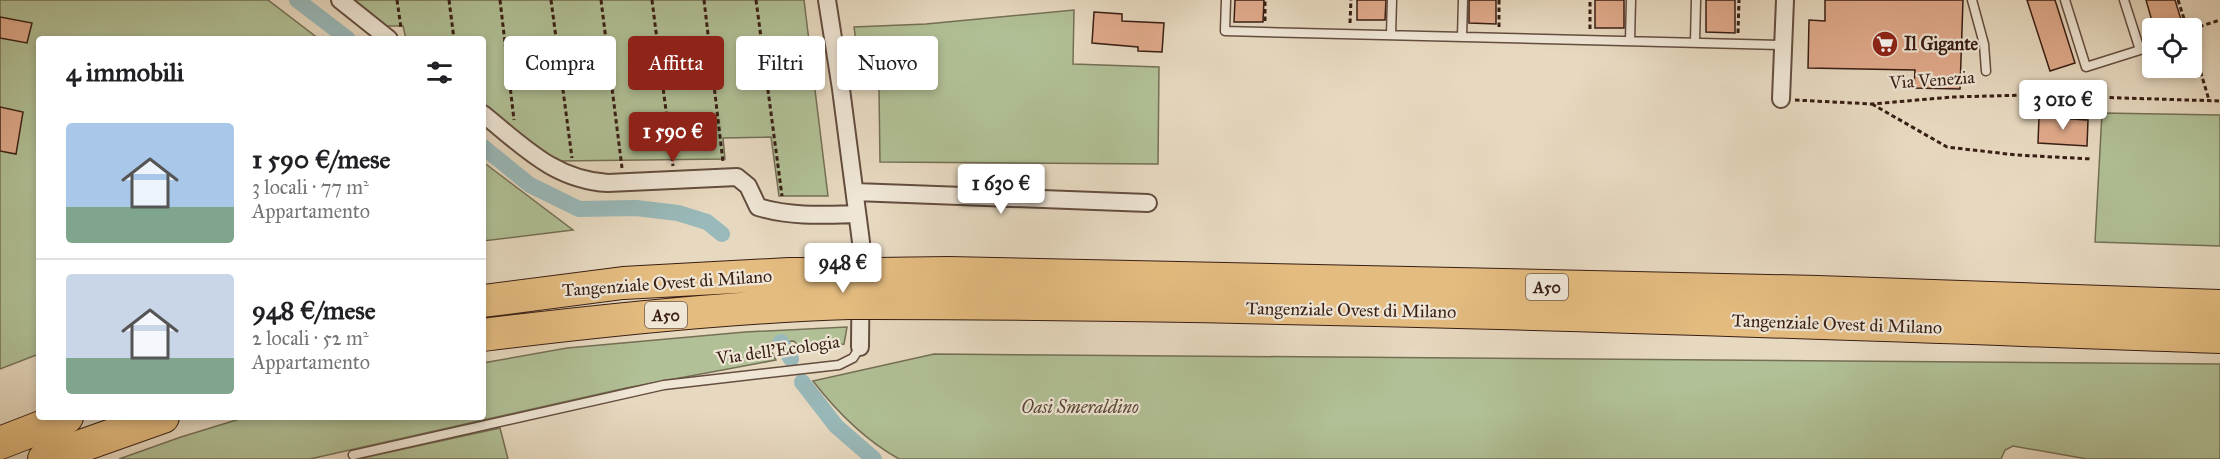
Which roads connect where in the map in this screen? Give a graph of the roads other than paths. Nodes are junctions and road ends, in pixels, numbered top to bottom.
1 (340, 0) edge
2 (827, 0) edge
3 (1226, 0) edge
4 (1392, 0) edge
5 (1463, 0) edge
6 (1631, 0) edge
7 (1696, 0) edge
8 (1785, 0) edge
9 (1972, 0) edge
10 (2065, 0) edge
11 (2124, 0) edge
12 (395, 34) edge
13 (1391, 35) junction
14 (1462, 37) junction
15 (1630, 41) junction
16 (1695, 42) junction
17 (1783, 45) junction
18 (1986, 71) dead end
19 (1781, 99) road end
20 (486, 116) edge
21 (855, 192) junction
22 (1148, 203) dead end
23 (857, 214) junction
24 (861, 289) junction
25 (486, 301) edge
26 (2220, 306) edge
27 (486, 335) edge
28 (2220, 337) edge
29 (860, 347) joint
30 (59, 420) edge
31 (154, 420) edge
32 (5, 441) edge
33 (352, 455) dead end
34 (44, 459) edge

1 - 12 street
2 - 21 street, Via dell'Ecologia
3 - 13 lane
4 - 13 lane
5 - 14 lane
6 - 15 lane
7 - 16 lane
8 - 17 street
9 - 18 lane
10 - 11 lane
13 - 14 lane
14 - 15 lane
15 - 16 lane
16 - 17 lane
17 - 19 street
20 - 23 street
21 - 22 street
21 - 23 street, Via dell'Ecologia
23 - 29 street, Via dell'Ecologia
24 - 25 highway, Tangenziale Ovest di Milano / A50
24 - 26 highway, Tangenziale Ovest di Milano / A50
24 - 27 highway, Tangenziale Ovest di Milano / A50
24 - 28 highway, Tangenziale Ovest di Milano / A50
29 - 33 lane, Via dell'Ecologia
30 - 32 highway
31 - 34 highway

